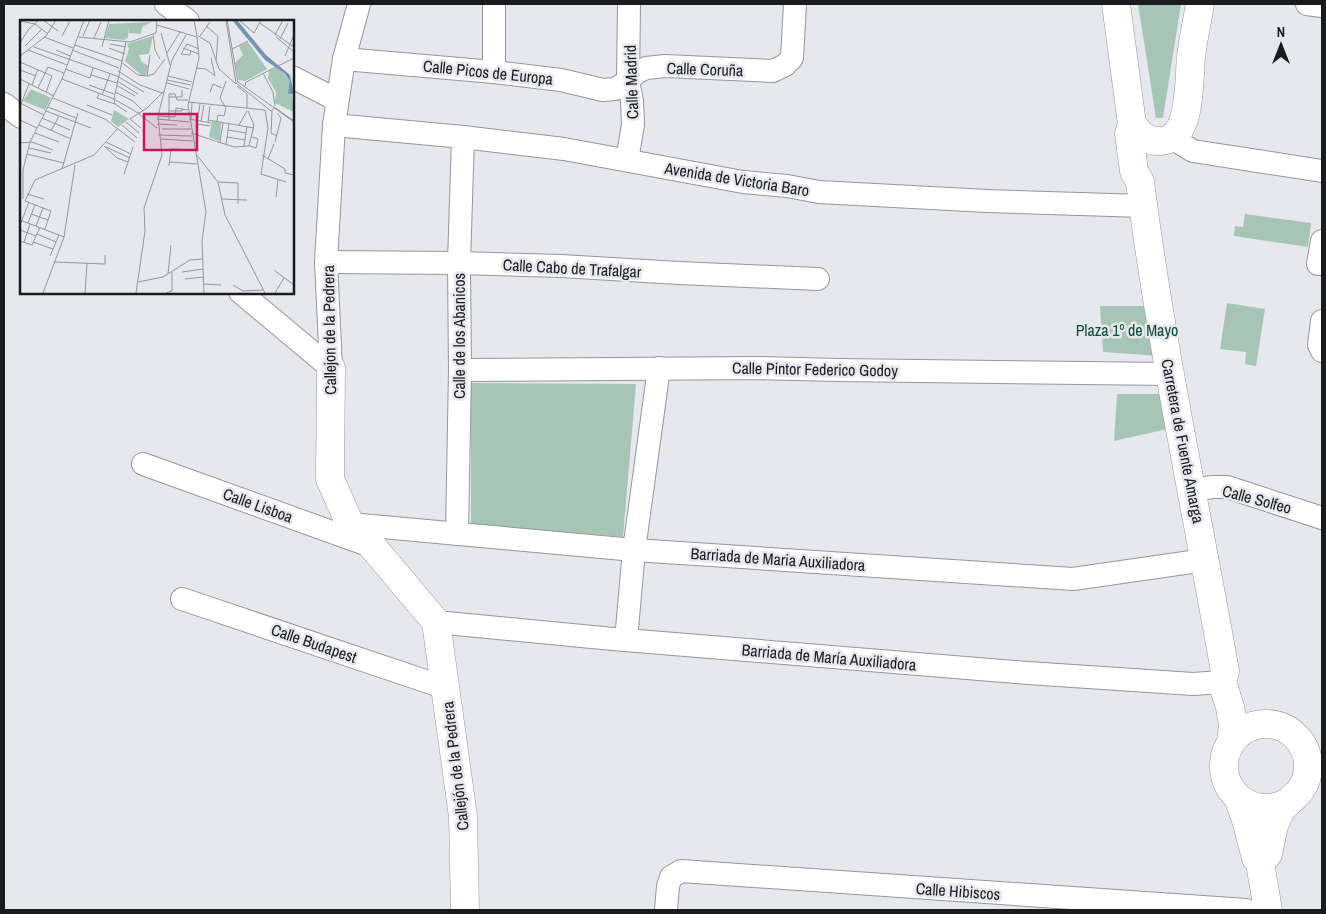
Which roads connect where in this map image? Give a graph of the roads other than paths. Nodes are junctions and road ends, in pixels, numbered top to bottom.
1 (166, 4) edge
2 (359, 4) edge
3 (494, 4) edge
4 (629, 4) edge
5 (795, 4) edge
6 (1116, 4) edge
7 (1200, 4) edge
8 (1307, 4) edge
9 (1322, 6) edge
10 (187, 20) edge
11 (344, 59) junction
12 (494, 72) junction
13 (294, 79) edge
14 (628, 81) junction
15 (337, 100) junction
16 (4, 104) edge
17 (20, 116) edge
18 (1132, 124) junction
19 (334, 125) junction
20 (463, 137) junction
21 (1167, 140) junction
22 (627, 160) junction
23 (1322, 171) edge
24 (1142, 194) junction
25 (1322, 241) edge
26 (326, 262) junction
27 (459, 263) junction
28 (1320, 264) edge
29 (818, 279) dead end
30 (242, 294) edge
31 (1322, 321) edge
32 (1322, 351) edge
33 (331, 368) junction
34 (659, 368) junction
35 (460, 370) junction
36 (1170, 374) junction
37 (143, 464) dead end
38 (1190, 490) junction
39 (1322, 518) edge
40 (350, 524) junction
41 (456, 534) junction
42 (372, 546) junction
43 (634, 550) junction
44 (1206, 560) junction
45 (182, 599) dead end
46 (436, 622) junction
47 (626, 640) junction
48 (1224, 677) junction
49 (446, 688) junction
50 (1272, 724) junction
51 (1231, 742) junction
52 (1238, 797) junction
53 (1293, 797) junction
54 (1260, 862) junction
55 (989, 902) edge
56 (464, 910) edge
57 (666, 910) edge
58 (1246, 910) edge
59 (1268, 910) edge

1 - 10 street
2 - 11 street, Callejon de la Pedrera
3 - 12 street
4 - 14 street, Calle Madrid
5 - 14 street, Calle Coruña
6 - 18 street, Carretera de Fuente Amarga
7 - 21 street
8 - 9 street
11 - 12 street, Calle Picos de Europa
11 - 15 street, Callejon de la Pedrera
12 - 14 street, Calle Picos de Europa
13 - 15 street
14 - 22 street, Calle Madrid
15 - 19 street, Callejon de la Pedrera
16 - 17 street
18 - 21 street
18 - 24 street, Carretera de Fuente Amarga
19 - 20 street, Avenida de Victoria Baro
19 - 26 street, Callejon de la Pedrera
20 - 22 street, Avenida de Victoria Baro
20 - 27 street, Calle de los Abanicos
21 - 23 street
21 - 24 street
22 - 24 street, Avenida de Victoria Baro
24 - 36 street, Carretera de Fuente Amarga
25 - 28 street
26 - 27 street, Calle Cabo de Trafalgar
26 - 33 street, Callejon de la Pedrera
27 - 29 street, Calle Cabo de Trafalgar
27 - 35 street, Calle de los Abanicos
30 - 33 street
31 - 32 street
33 - 40 street, Callejon de la Pedrera
34 - 35 street, Calle Pintor Federico Godoy
34 - 36 street, Calle Pintor Federico Godoy
34 - 43 street
35 - 41 street, Calle de los Abanicos
36 - 38 street, Carretera de Fuente Amarga
37 - 42 street, Calle Lisboa
38 - 39 street, Calle Solfeo
38 - 44 street, Carretera de Fuente Amarga
40 - 41 street, Barriada de Maria Auxiliadora
40 - 42 street, Callejon de la Pedrera
41 - 43 street, Barriada de Maria Auxiliadora
42 - 46 street, Callejon de la Pedrera
43 - 44 street, Barriada de Maria Auxiliadora
43 - 47 street
44 - 48 street, Carretera de Fuente Amarga
45 - 49 street, Calle Budapest
46 - 47 street, Barriada de María Auxiliadora
46 - 49 street, Callejón de la Pedrera
47 - 48 street, Barriada de María Auxiliadora
48 - 50 street
48 - 51 street, Carretera de Fuente Amarga
49 - 56 street, Callejón de la Pedrera
50 - 51 street
50 - 53 street
51 - 52 street
52 - 53 street
52 - 54 street
53 - 54 street
54 - 59 street
55 - 57 street, Calle Hibiscos
55 - 58 street, Calle Hibiscos

